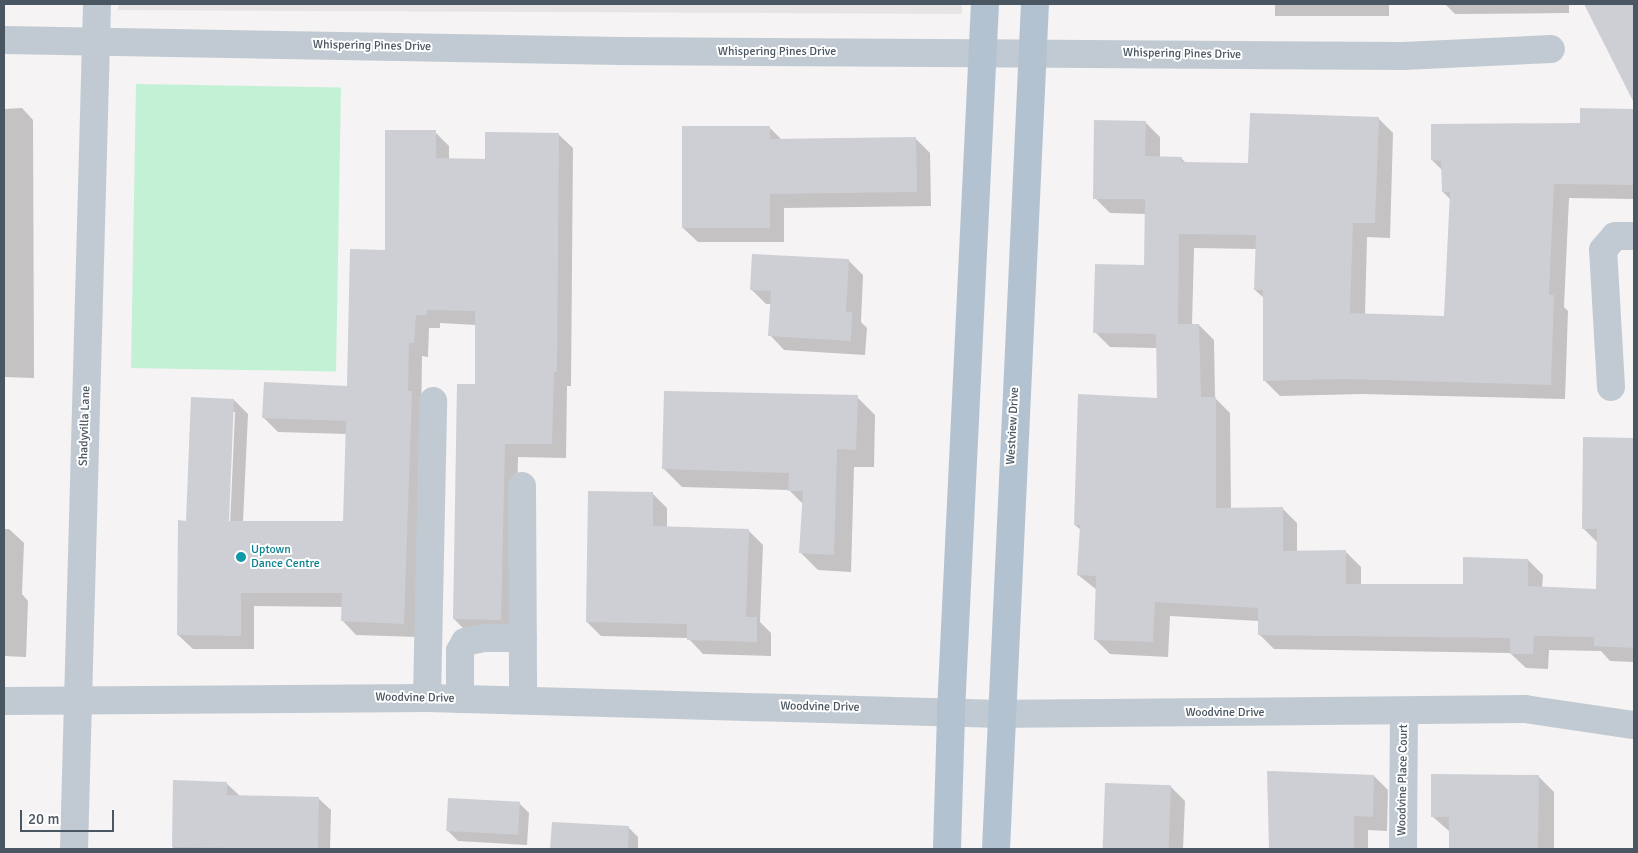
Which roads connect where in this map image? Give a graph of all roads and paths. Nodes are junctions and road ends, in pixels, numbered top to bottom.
1 (97, 4) edge
2 (985, 4) edge
3 (1035, 4) edge
4 (4, 40) edge
5 (96, 41) junction
6 (1551, 49) dead end
7 (982, 52) junction
8 (1033, 52) junction
9 (1634, 236) edge
10 (1611, 387) dead end
11 (433, 401) dead end
12 (522, 486) dead end
13 (523, 638) junction
14 (427, 698) junction
15 (460, 699) junction
16 (523, 700) junction
17 (4, 701) edge
18 (77, 702) junction
19 (951, 710) junction
20 (1404, 712) junction
21 (1001, 714) junction
22 (1634, 725) edge
23 (74, 849) edge
24 (947, 849) edge
25 (996, 849) edge
26 (1403, 849) edge

1 - 5 street, Shadyvilla Lane
2 - 7 main road
3 - 8 main road, Westview Drive
4 - 5 street, Whispering Pines Drive
5 - 7 street, Whispering Pines Drive
5 - 18 street, Shadyvilla Lane
6 - 8 street, Whispering Pines Drive
7 - 8 street, Whispering Pines Drive
7 - 19 main road
8 - 21 main road, Westview Drive
9 - 10 street
11 - 14 street
12 - 13 street
13 - 15 street
13 - 16 street
14 - 15 street, Woodvine Drive
14 - 18 street, Woodvine Drive
15 - 16 street, Woodvine Drive
16 - 19 street, Woodvine Drive
17 - 18 street, Woodvine Drive
18 - 23 street, Shadyvilla Lane
19 - 21 street, Woodvine Drive
19 - 24 main road
20 - 21 street, Woodvine Drive
20 - 22 street, Woodvine Drive
20 - 26 street, Woodvine Place Court
21 - 25 main road, Westview Drive

